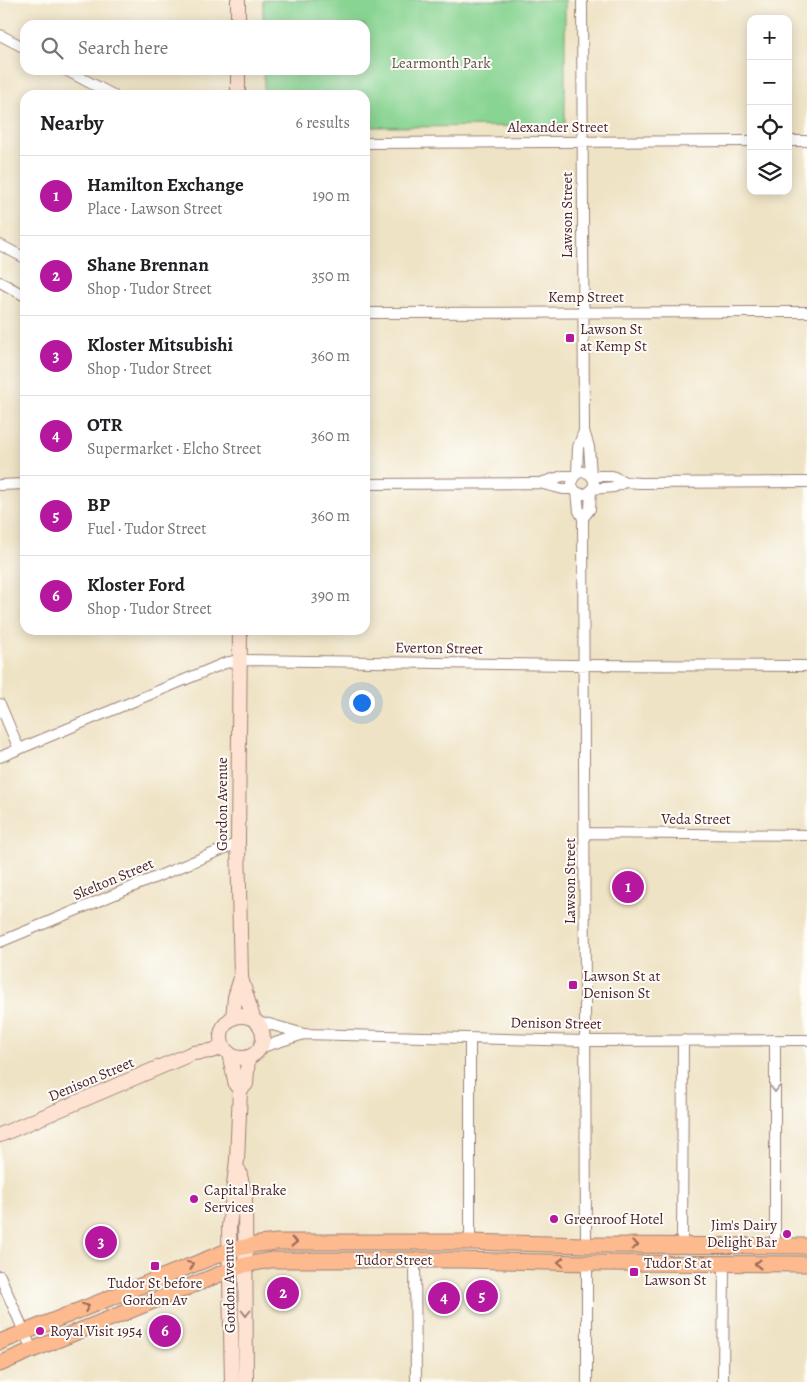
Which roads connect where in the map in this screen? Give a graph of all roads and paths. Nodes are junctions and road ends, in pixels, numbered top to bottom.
1 (238, 0) edge
2 (582, 0) edge
3 (238, 20) edge
4 (0, 35) edge
5 (20, 45) edge
6 (76, 75) edge
7 (238, 75) edge
8 (104, 90) edge
9 (238, 90) edge
10 (747, 141) edge
11 (792, 141) edge
12 (807, 141) edge
13 (582, 142) junction
14 (370, 143) edge
15 (0, 245) edge
16 (20, 255) edge
17 (0, 282) edge
18 (20, 293) edge
19 (583, 312) junction
20 (807, 312) edge
21 (370, 313) edge
22 (584, 431) junction
23 (576, 475) junction
24 (591, 476) junction
25 (624, 482) junction
26 (807, 482) edge
27 (539, 483) junction
28 (20, 484) edge
29 (370, 484) edge
30 (0, 485) edge
31 (576, 490) junction
32 (591, 490) junction
33 (583, 518) junction
34 (240, 635) edge
35 (240, 660) junction
36 (584, 664) junction
37 (807, 666) edge
38 (0, 704) edge
39 (19, 749) junction
40 (0, 757) edge
41 (585, 833) junction
42 (807, 835) edge
43 (238, 843) junction
44 (0, 942) edge
45 (241, 978) junction
46 (233, 1018) junction
47 (255, 1021) junction
48 (222, 1031) junction
49 (304, 1034) junction
50 (470, 1038) junction
51 (683, 1040) junction
52 (775, 1040) junction
53 (807, 1040) edge
54 (586, 1041) junction
55 (260, 1048) junction
56 (226, 1050) junction
57 (196, 1052) junction
58 (248, 1057) junction
59 (240, 1090) junction
60 (0, 1135) edge
61 (237, 1160) junction
62 (470, 1242) junction
63 (586, 1245) junction
64 (682, 1245) junction
65 (245, 1246) junction
66 (775, 1246) junction
67 (807, 1246) edge
68 (230, 1250) junction
69 (415, 1260) junction
70 (587, 1263) junction
71 (724, 1263) junction
72 (807, 1264) edge
73 (245, 1265) junction
74 (230, 1270) junction
75 (0, 1276) edge
76 (24, 1332) junction
77 (0, 1342) edge
78 (32, 1350) junction
79 (0, 1364) edge
80 (232, 1382) edge
81 (246, 1382) edge
82 (416, 1382) edge
83 (587, 1382) edge
84 (723, 1382) edge

1 - 3 main road
2 - 13 street, Lawson Street
4 - 5 street
6 - 8 street
7 - 9 main road
10 - 13 street, Alexander Street
11 - 12 street
13 - 14 street, Alexander Street
13 - 19 street, Lawson Street
15 - 16 street
17 - 18 street
19 - 20 street, Kemp Street
19 - 21 street, Kemp Street
19 - 22 street, Lawson Street
22 - 23 street, Lawson Street
22 - 24 street, Lawson Street
23 - 24 street
23 - 27 street
23 - 31 street
24 - 25 street
24 - 32 street
25 - 26 street
25 - 32 street
27 - 29 street
27 - 31 street
28 - 30 street
31 - 32 street
31 - 33 street, Lawson Street
32 - 33 street, Lawson Street
33 - 36 street, Lawson Street
34 - 35 main road, Gordon Avenue
35 - 36 street, Everton Street
35 - 39 street, Everton Street
35 - 43 main road, Gordon Avenue
36 - 37 street, Everton Street
36 - 41 street, Lawson Street
38 - 39 street
39 - 40 street, Everton Street
41 - 42 street, Veda Street
41 - 54 street, Lawson Street
43 - 44 street, Skelton Street
43 - 45 main road, Gordon Avenue
45 - 46 main road, Gordon Avenue
45 - 47 main road, Gordon Avenue
46 - 47 main road
46 - 48 main road
47 - 49 street, Denison Street
47 - 55 main road
48 - 56 main road
48 - 57 main road, Denison Street
49 - 50 street, Denison Street
49 - 55 street, Denison Street
50 - 54 street, Denison Street
50 - 62 street
51 - 52 street, Denison Street
51 - 54 street, Denison Street
51 - 64 street
52 - 53 street, Denison Street
52 -> 66 street
54 - 63 street, Lawson Street
55 - 58 main road
56 - 57 main road, Denison Street
56 - 58 main road
56 - 59 main road, Gordon Avenue
57 - 60 main road, Denison Street
58 - 59 main road, Gordon Avenue
59 - 61 main road, Gordon Avenue
61 - 65 main road, Gordon Avenue
61 - 68 main road, Gordon Avenue
62 - 63 main road, Tudor Street
65 -> 62 main road, Tudor Street
63 -> 64 main road, Tudor Street
64 - 66 main road, Tudor Street
65 - 68 main road, Tudor Street
65 - 73 main road, Gordon Avenue
66 - 67 main road, Tudor Street
68 - 74 main road, Gordon Avenue
76 -> 68 main road, Tudor Street
70 -> 69 main road, Tudor Street
69 - 73 main road, Tudor Street
69 - 82 street
70 - 71 main road, Tudor Street
70 - 83 street
72 -> 71 main road, Tudor Street
71 - 84 street
73 - 74 main road, Tudor Street
73 -> 81 main road, Gordon Avenue
74 - 78 main road, Tudor Street
74 - 80 main road, Gordon Avenue
75 - 76 street
76 - 77 main road, Tudor Street
76 - 78 street
78 - 79 main road, Tudor Street

